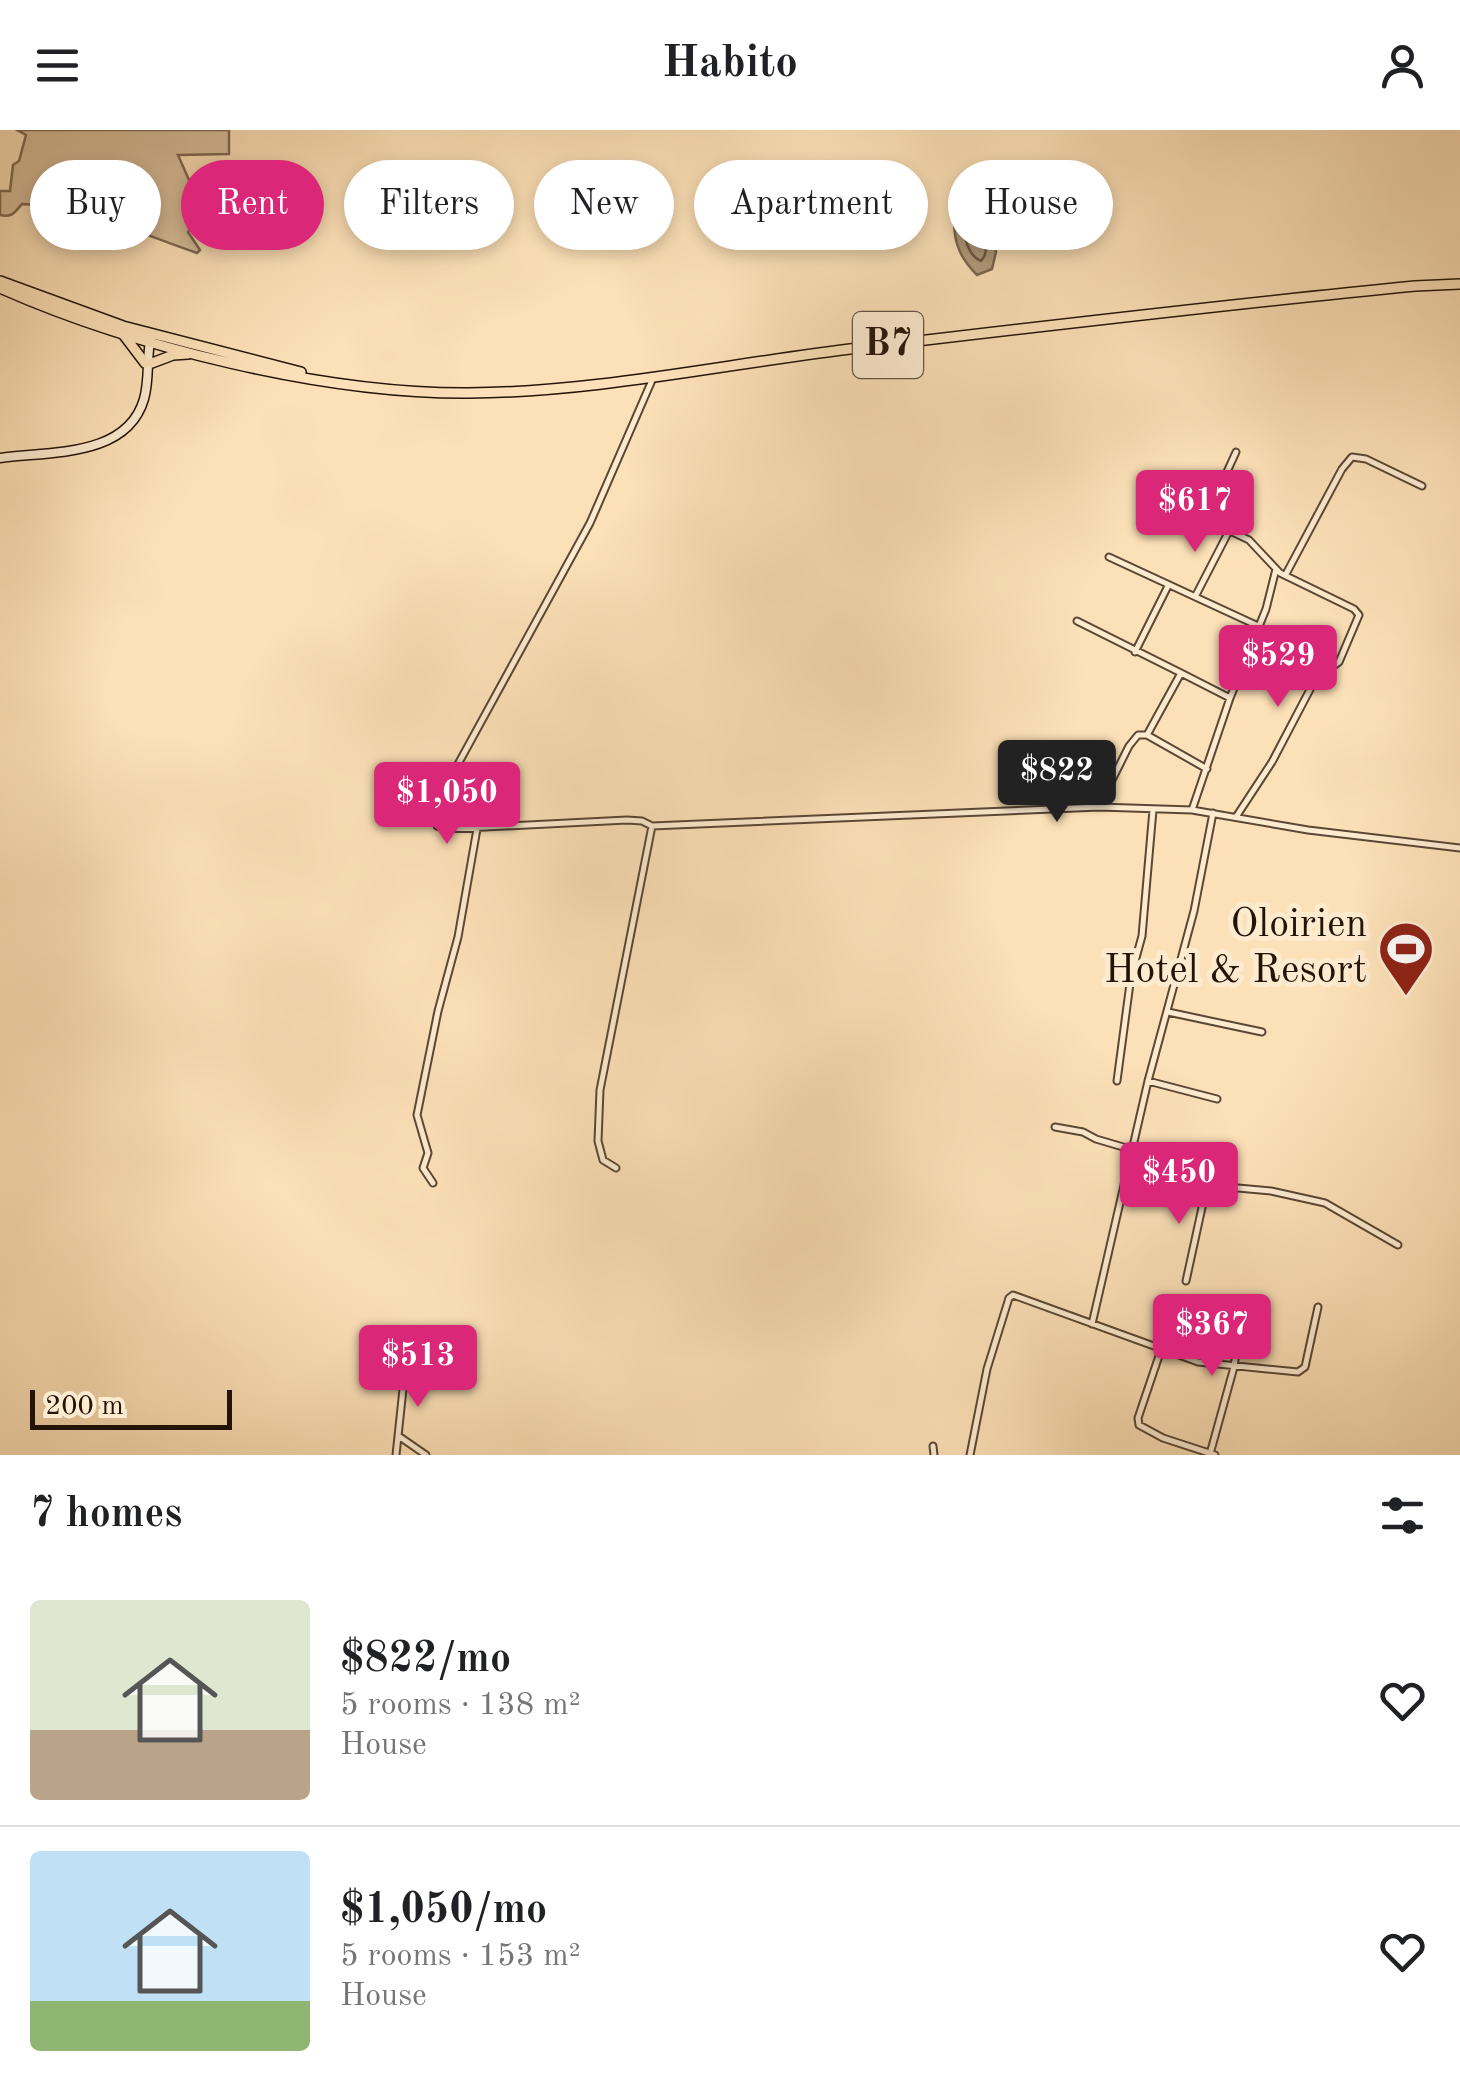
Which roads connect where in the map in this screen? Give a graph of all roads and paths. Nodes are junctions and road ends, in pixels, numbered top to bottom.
1 (1460, 284) edge
2 (0, 285) edge
3 (122, 332) junction
4 (155, 338) junction
5 (200, 354) junction
6 (148, 367) junction
7 (653, 378) junction
8 (317, 380) junction
9 (1236, 452) dead end
10 (0, 458) edge
11 (1422, 486) dead end
12 (1146, 491) dead end
13 (1206, 518) junction
14 (1229, 531) junction
15 (1110, 557) dead end
16 (1276, 569) junction
17 (1286, 574) junction
18 (1168, 586) junction
19 (1195, 596) junction
20 (1077, 622) dead end
21 (1257, 625) junction
22 (1253, 635) junction
23 (1135, 652) junction
24 (1325, 671) junction
25 (1181, 673) junction
26 (1230, 698) junction
27 (1147, 735) junction
28 (1208, 769) junction
29 (1099, 807) junction
30 (1154, 810) junction
31 (1192, 810) junction
32 (1213, 813) junction
33 (1236, 817) junction
34 (652, 826) junction
35 (477, 829) junction
36 (1460, 848) edge
37 (1168, 1012) junction
38 (1262, 1032) dead end
39 (1148, 1081) junction
40 (1117, 1082) dead end
41 (1217, 1098) dead end
42 (1055, 1127) dead end
43 (1133, 1150) junction
44 (616, 1168) dead end
45 (1208, 1180) junction
46 (432, 1183) dead end
47 (1398, 1244) dead end
48 (1186, 1281) dead end
49 (1318, 1307) dead end
50 (1242, 1308) dead end
51 (1092, 1324) junction
52 (1162, 1350) junction
53 (406, 1361) dead end
54 (1234, 1366) junction
55 (400, 1437) junction
56 (933, 1446) dead end
57 (1213, 1454) edge
58 (396, 1455) edge
59 (426, 1455) edge
60 (934, 1455) edge
61 (970, 1455) edge

1 - 7 main road, B7
2 - 3 main road, B7
2 - 4 main road, B7
3 - 4 main road, B7
3 - 6 main road
4 - 5 main road, B7
4 - 6 main road
4 - 8 main road, B7
5 - 6 main road
5 - 8 main road, B7
6 - 10 main road
7 - 8 main road, B7
7 - 35 street
9 - 13 street
11 - 17 street
12 - 13 street
13 - 14 street
14 - 16 street
14 - 19 street
15 - 18 street
16 - 17 street
16 - 21 street
17 - 24 street
18 - 19 street
18 - 23 street
19 - 21 street
20 - 23 street
21 - 22 street
22 - 24 street
22 - 26 street
23 - 25 street
24 - 33 street
25 - 26 street
25 - 27 street
26 - 28 street
27 - 28 street
27 - 29 street
28 - 31 street
29 - 30 street
29 - 34 street
30 - 31 street
30 - 40 street
31 - 32 street
32 - 33 street
32 - 37 street
33 - 36 street
34 - 35 street
34 - 44 street
35 - 46 street
37 - 38 street
37 - 39 street
39 - 41 street
39 - 43 street
42 - 43 street
43 - 45 street
43 - 51 street
45 - 47 street
45 - 48 street
49 - 54 street
50 - 54 street
51 - 52 street
51 - 61 street
52 - 54 street
52 - 57 street
53 - 55 street
54 - 57 street
55 - 58 street
55 - 59 street
56 - 60 street

